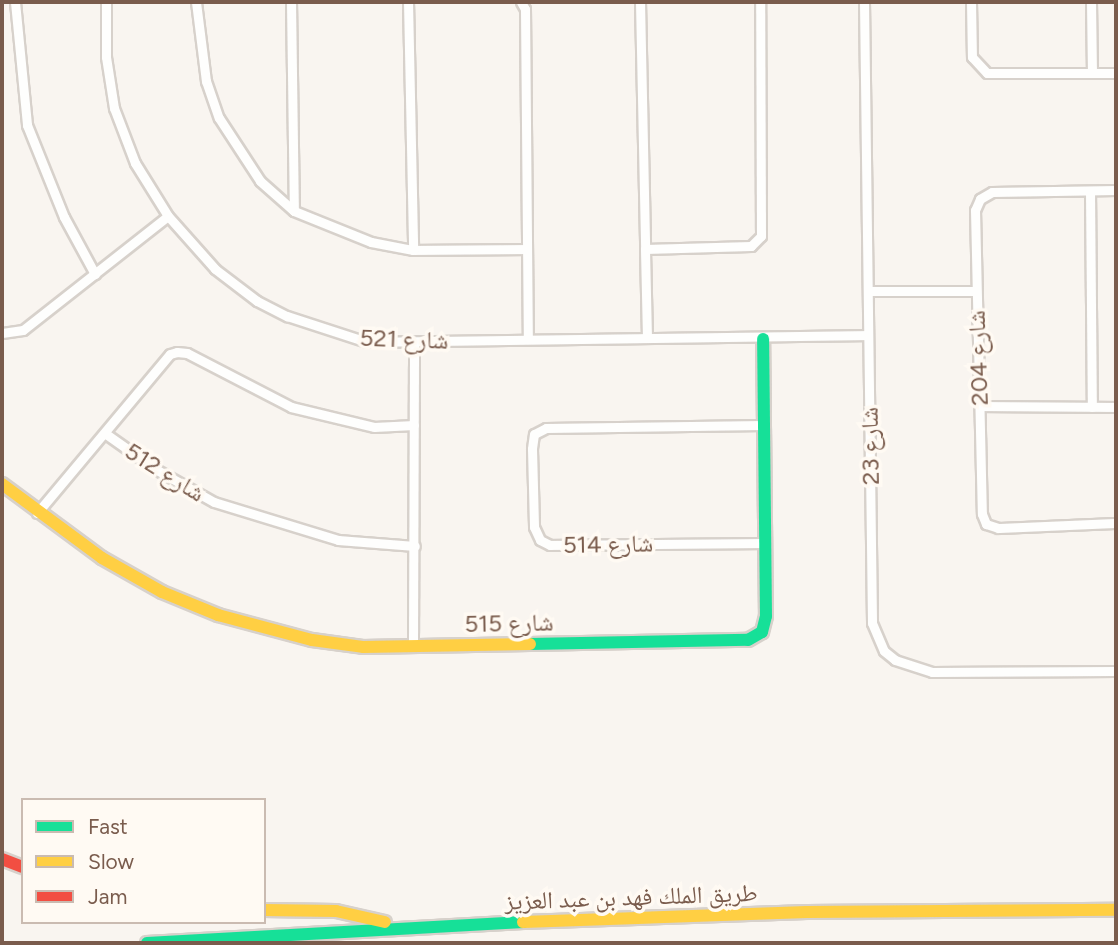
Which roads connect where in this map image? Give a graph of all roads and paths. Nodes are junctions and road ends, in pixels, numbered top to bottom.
1 (15, 2) edge
2 (106, 2) edge
3 (197, 2) edge
4 (291, 2) edge
5 (408, 2) edge
6 (521, 2) edge
7 (640, 2) edge
8 (760, 2) edge
9 (864, 2) edge
10 (971, 2) edge
11 (1091, 2) edge
12 (1091, 72) junction
13 (1116, 73) edge
14 (1116, 190) edge
15 (1090, 191) junction
16 (294, 211) junction
17 (168, 216) junction
18 (527, 249) junction
19 (645, 249) junction
20 (413, 250) junction
21 (94, 274) junction
22 (976, 290) junction
23 (868, 291) junction
24 (2, 332) edge
25 (868, 335) junction
26 (528, 338) junction
27 (647, 338) junction
28 (763, 339) junction
29 (414, 343) junction
30 (980, 406) junction
31 (1092, 407) junction
32 (1116, 407) edge
33 (414, 425) junction
34 (763, 425) junction
35 (106, 434) junction
36 (2, 484) edge
37 (36, 514) junction
38 (1116, 523) edge
39 (763, 543) junction
40 (415, 546) junction
41 (413, 645) junction
42 (1116, 671) edge
43 (2, 859) edge
44 (21, 866) edge
45 (266, 910) edge
46 (1116, 910) edge
47 (398, 926) junction
48 (147, 943) edge

1 - 21 street
2 - 17 street, شارع 521
3 - 16 street
4 - 16 street
5 - 20 street
6 - 18 street
7 - 19 street
8 - 19 street
9 - 23 street, شارع 23
10 - 12 street
11 - 12 street
12 - 13 street
14 - 15 street, شارع 204
15 - 22 street, شارع 204
15 - 31 street
16 - 20 street
17 - 21 street
17 - 29 street, شارع 521
18 - 20 street
18 - 26 street
19 - 27 street
21 - 24 street
22 - 23 street
22 - 30 street, شارع 204
23 - 25 street, شارع 23
25 - 28 street, شارع 521
25 - 42 street, شارع 23
26 - 27 street, شارع 521
26 - 29 street, شارع 521
27 - 28 street, شارع 521
28 - 34 main road, شارع 515
29 - 33 street
30 - 31 street
30 - 38 street, شارع 204
31 - 32 street
33 - 35 street, شارع 512
33 - 40 street
34 - 39 main road, شارع 515
34 - 39 street, شارع 514
35 - 37 street
35 - 40 street, شارع 512
36 - 37 main road, شارع 515
37 - 41 main road, شارع 515
39 - 41 main road, شارع 515
40 - 41 street
43 - 44 main road
45 - 47 main road
46 - 47 main road, طريق الملك فهد بن عبد العزيز
47 - 48 main road, طريق الملك فهد بن عبد العزيز

